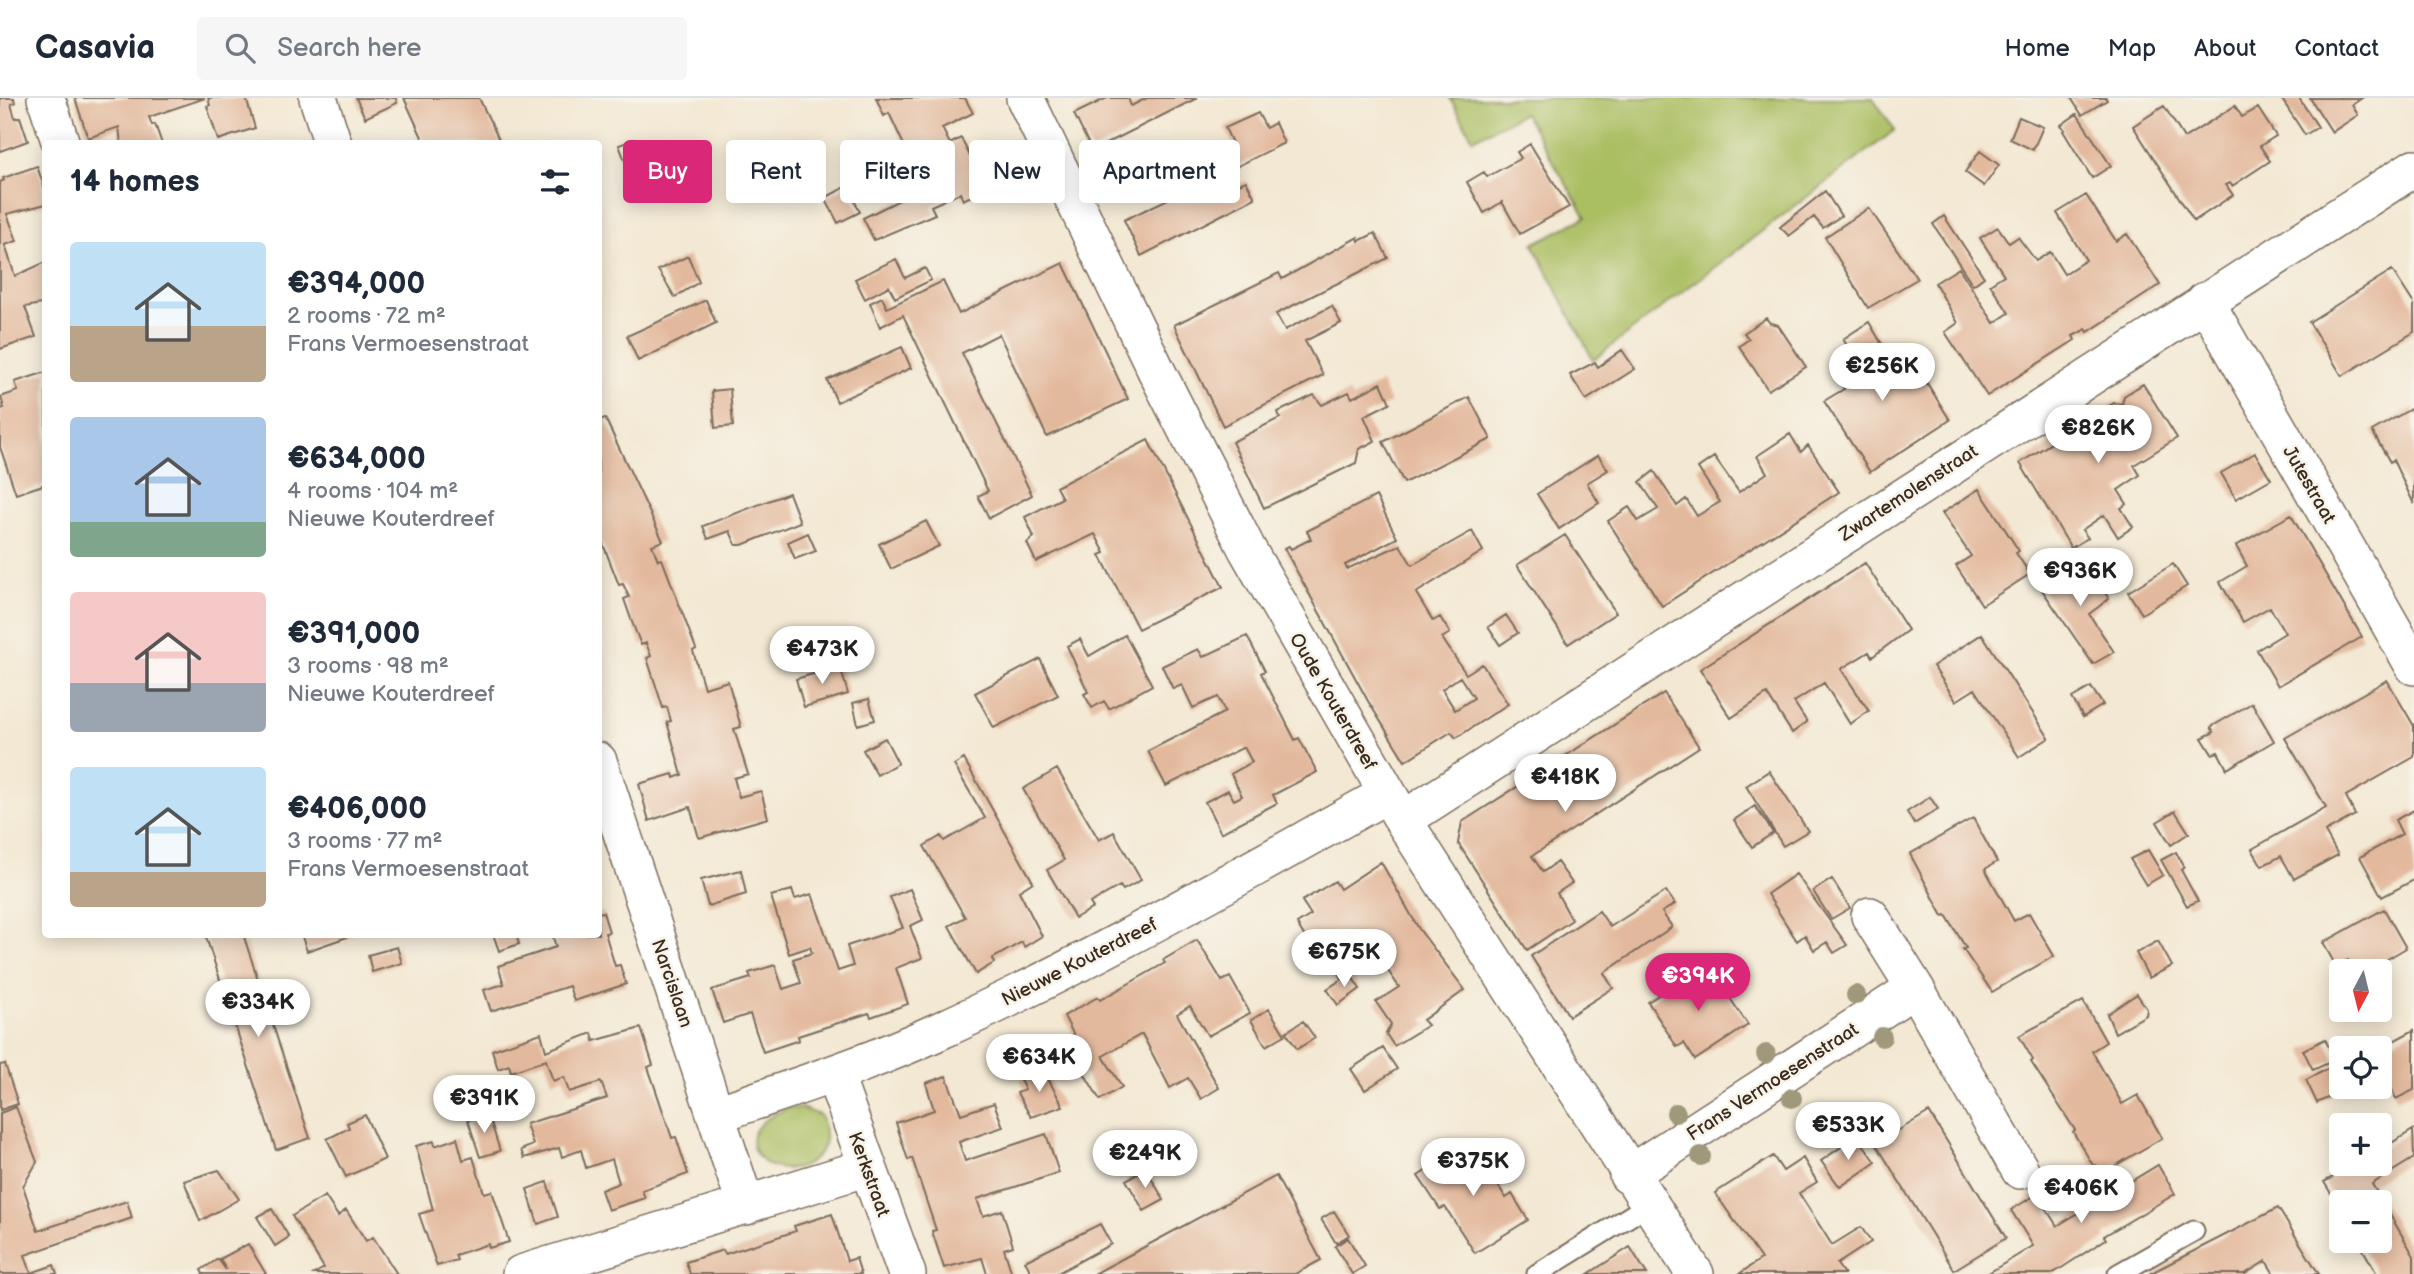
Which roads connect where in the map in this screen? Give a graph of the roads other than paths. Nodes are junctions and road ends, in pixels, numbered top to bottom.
1 (46, 98) edge
2 (318, 98) edge
3 (1025, 98) edge
4 (60, 140) edge
5 (329, 140) edge
6 (2414, 168) edge
7 (2206, 301) junction
8 (2414, 666) edge
9 (602, 773) edge
10 (1395, 807) junction
11 (1870, 916) dead end
12 (1915, 988) junction
13 (834, 1073) junction
14 (718, 1114) junction
15 (869, 1167) junction
16 (2020, 1170) dead end
17 (1628, 1174) junction
18 (1648, 1205) junction
19 (746, 1206) junction
20 (2194, 1231) dead end
21 (521, 1274) edge
22 (907, 1274) edge
23 (1537, 1274) edge
24 (1695, 1274) edge
25 (2118, 1274) edge

1 - 4 street
2 - 5 street
3 - 10 street, Oude Kouterdreef
6 - 7 street, Zwartemolenstraat
7 - 8 street, Jutestraat
7 - 10 street, Zwartemolenstraat
9 - 14 street, Narcislaan
10 - 13 street, Nieuwe Kouterdreef
10 - 17 street, Oude Kouterdreef
11 - 12 street
12 - 16 street
12 - 17 street, Frans Vermoesenstraat
13 - 14 street, Nieuwe Kouterdreef
13 - 15 street, Kerkstraat
14 - 19 street, Narcislaan
15 - 19 street
15 - 22 street, Kerkstraat
17 - 18 street, Oude Kouterdreef
18 - 23 lane
18 - 24 street, Oude Kouterdreef
19 - 21 street
20 - 25 lane

